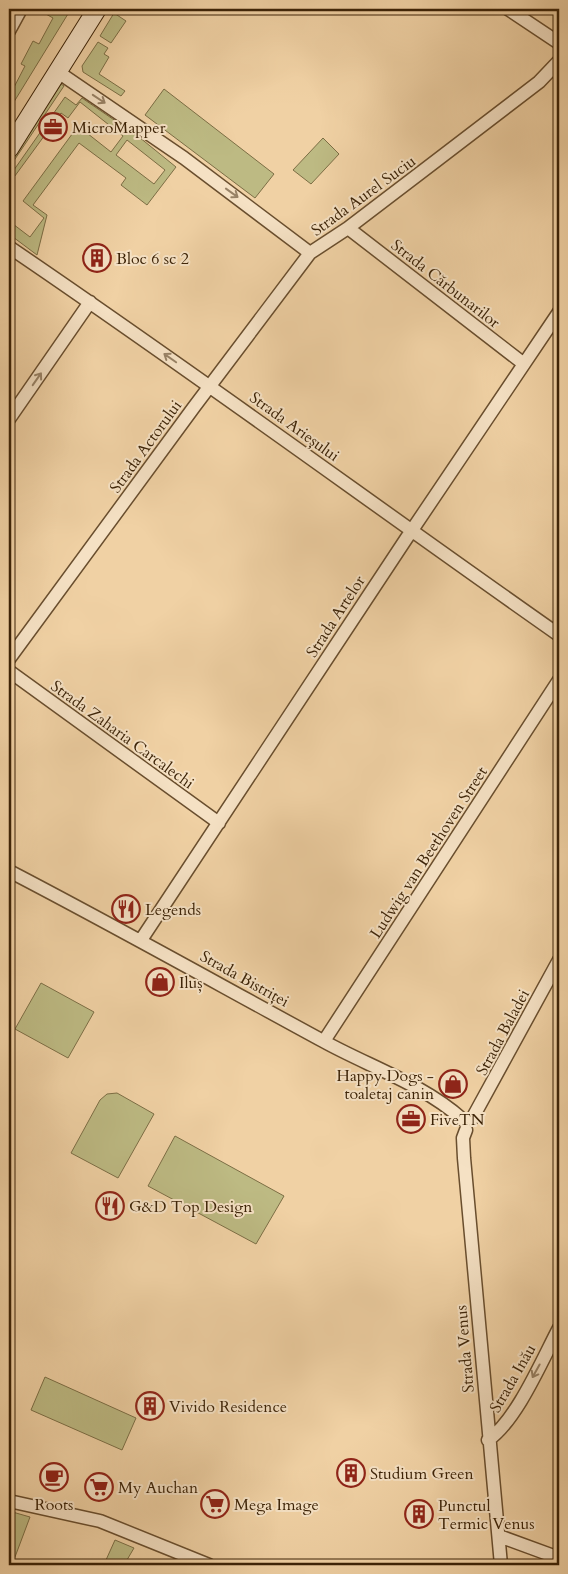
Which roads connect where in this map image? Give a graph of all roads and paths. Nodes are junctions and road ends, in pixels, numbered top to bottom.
1 (21, 9) edge
2 (97, 9) edge
3 (508, 9) edge
4 (9, 31) edge
5 (559, 43) edge
6 (559, 61) edge
7 (58, 72) junction
8 (9, 149) edge
9 (348, 228) junction
10 (9, 247) edge
11 (310, 253) junction
12 (90, 302) junction
13 (559, 312) edge
14 (524, 364) junction
15 (210, 386) junction
16 (9, 419) edge
17 (411, 531) junction
18 (559, 635) edge
19 (9, 659) edge
20 (9, 671) edge
21 (559, 680) edge
22 (219, 823) junction
23 (9, 871) edge
24 (141, 940) junction
25 (559, 960) edge
26 (324, 1041) junction
27 (467, 1123) junction
28 (559, 1328) edge
29 (488, 1440) junction
30 (9, 1500) edge
31 (499, 1536) junction
32 (559, 1558) edge
33 (209, 1565) edge
34 (501, 1565) edge

1 - 4 street
2 - 7 main road
3 - 5 street
6 - 9 street, Strada Aurel Suciu
7 - 8 main road
7 -> 11 street, Strada Aurel Suciu
9 - 11 street, Strada Aurel Suciu
9 - 14 street, Strada Cărbunarilor
10 - 12 street, Strada Arieșului
11 - 15 street, Strada Actorului
15 -> 12 street, Strada Arieșului
16 -> 12 street
13 - 14 street, Strada Artelor
14 - 17 street, Strada Artelor
15 - 17 street, Strada Arieșului
15 - 19 street, Strada Actorului
17 - 18 street, Strada Arieșului
17 - 22 street, Strada Artelor
20 - 22 street, Strada Zaharia Carcalechi
21 - 26 street, Ludwig van Beethoven Street
22 - 24 street, Strada Artelor
23 - 24 street, Strada Bistriței
24 - 26 street, Strada Bistriței
25 - 27 street, Strada Baladei
26 - 27 street, Strada Bistriței
27 - 29 street, Strada Venus
28 -> 29 street, Strada Inău
29 - 31 street, Strada Venus
30 - 33 street
31 - 32 street
31 - 34 street, Strada Venus

